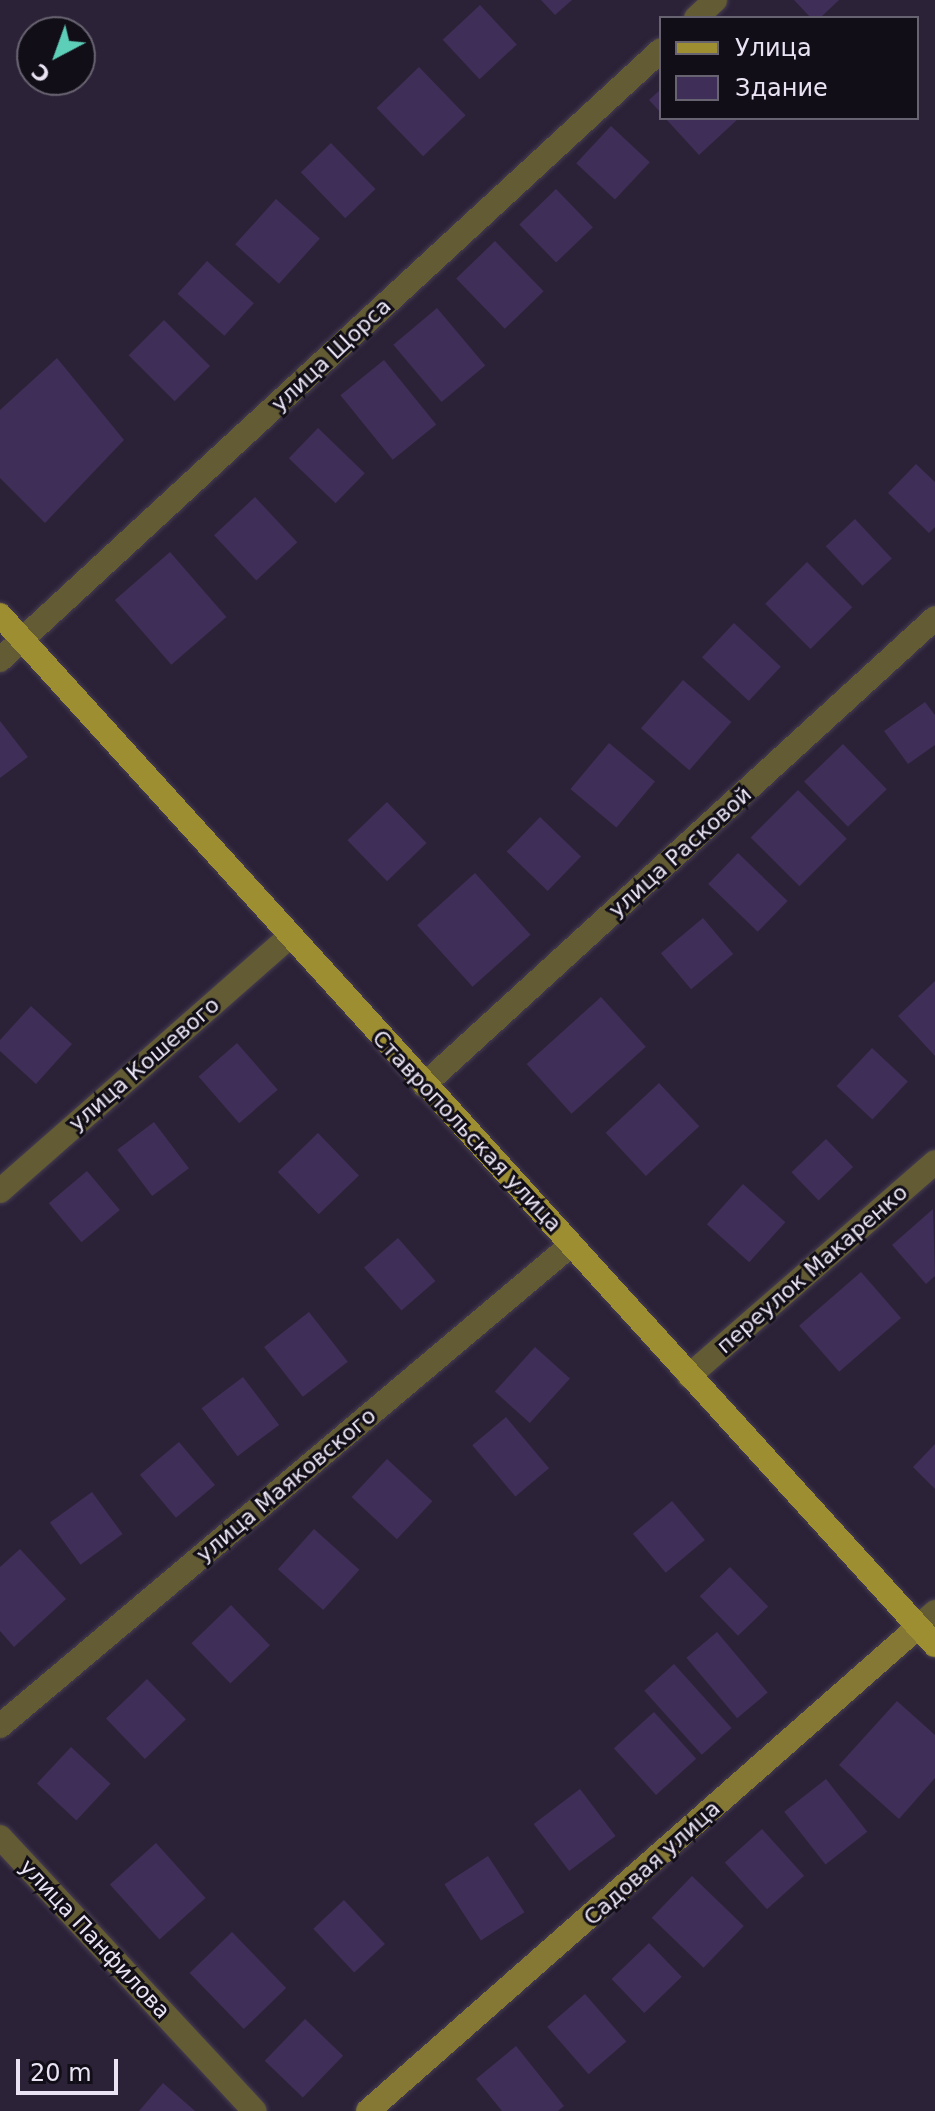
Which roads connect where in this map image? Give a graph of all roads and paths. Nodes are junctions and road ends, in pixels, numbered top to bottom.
1 (715, 0) edge
2 (698, 16) edge
3 (659, 52) edge
4 (0, 615) edge
5 (935, 618) edge
6 (22, 641) junction
7 (0, 660) edge
8 (289, 937) junction
9 (424, 1085) junction
10 (935, 1162) edge
11 (0, 1191) edge
12 (571, 1245) junction
13 (689, 1376) junction
14 (927, 1619) edge
15 (935, 1645) edge
16 (0, 1726) edge
17 (0, 1837) edge
18 (255, 2111) edge
19 (368, 2111) edge

1 - 2 street
3 - 6 street, улица Щорса
4 - 6 main road, Ставропольская улица
5 - 9 street, улица Расковой
6 - 7 street, улица Щорса
6 - 8 main road, Ставропольская улица
8 - 9 main road, Ставропольская улица
8 - 11 street, улица Кошевого
9 - 12 main road, Ставропольская улица
10 - 13 street, переулок Макаренко
12 - 13 main road, Ставропольская улица
12 - 16 street, улица Маяковского
13 - 14 main road, Ставропольская улица
14 - 15 main road, Ставропольская улица
14 - 19 street, Садовая улица
17 - 18 street, улица Панфилова

